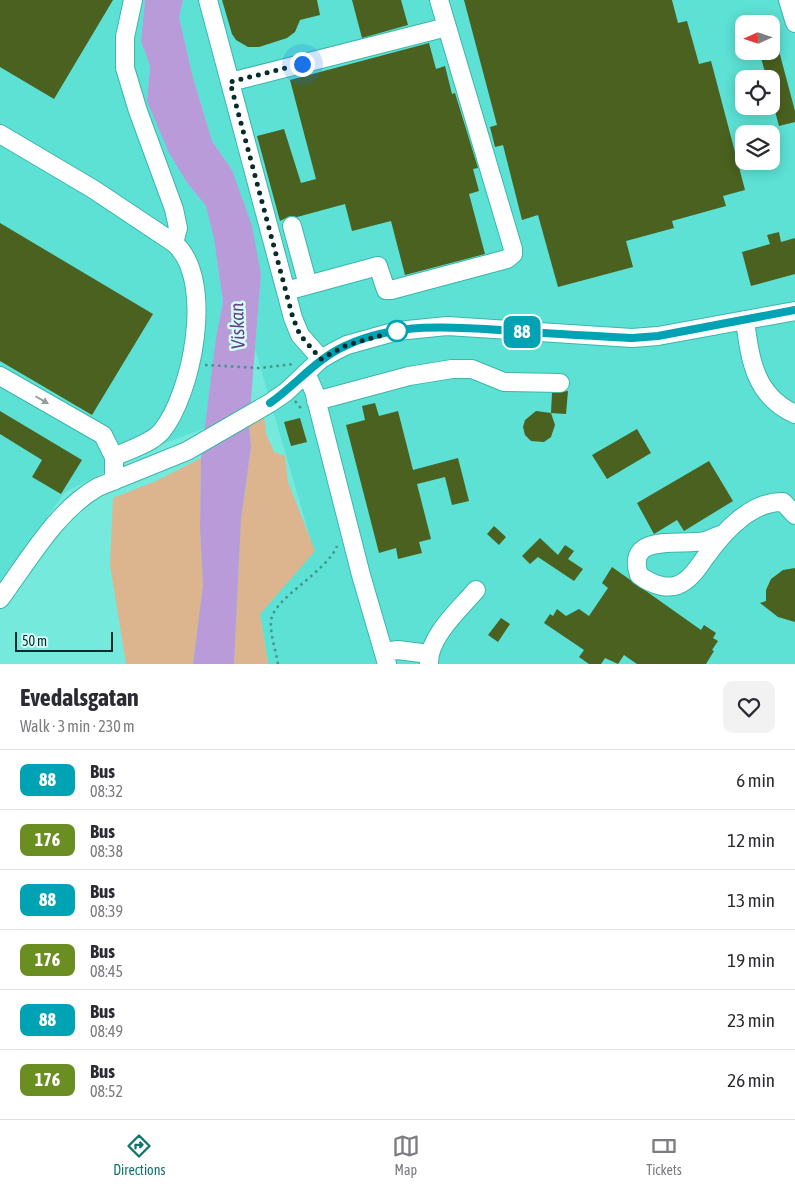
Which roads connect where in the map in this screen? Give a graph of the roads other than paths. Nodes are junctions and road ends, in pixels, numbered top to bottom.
1 (133, 0) edge
2 (208, 0) edge
3 (439, 0) edge
4 (788, 0) edge
5 (795, 24) edge
6 (447, 27) junction
7 (230, 82) junction
8 (0, 134) edge
9 (292, 226) dead end
10 (174, 243) junction
11 (308, 285) junction
12 (286, 291) junction
13 (795, 310) edge
14 (744, 320) junction
15 (317, 356) junction
16 (306, 372) junction
17 (0, 376) edge
18 (560, 382) dead end
19 (311, 408) junction
20 (795, 414) edge
21 (114, 457) junction
22 (114, 481) junction
23 (795, 515) edge
24 (723, 534) junction
25 (476, 590) dead end
26 (0, 599) edge
27 (385, 658) edge
28 (429, 659) edge

1 - 10 street
2 - 7 street
3 - 6 street
4 - 5 street
6 - 7 street
6 - 11 street
7 - 12 street
8 - 10 street
9 - 11 street
10 - 21 street
11 - 12 street
12 - 15 street
13 - 14 street
14 - 15 street
14 - 20 street
15 - 16 street
16 - 19 street
16 - 22 street
17 -> 21 street
18 - 19 street
19 - 27 street
21 - 22 street
22 - 26 street
23 - 24 street
24 - 24 street
25 - 28 street
27 - 28 street

